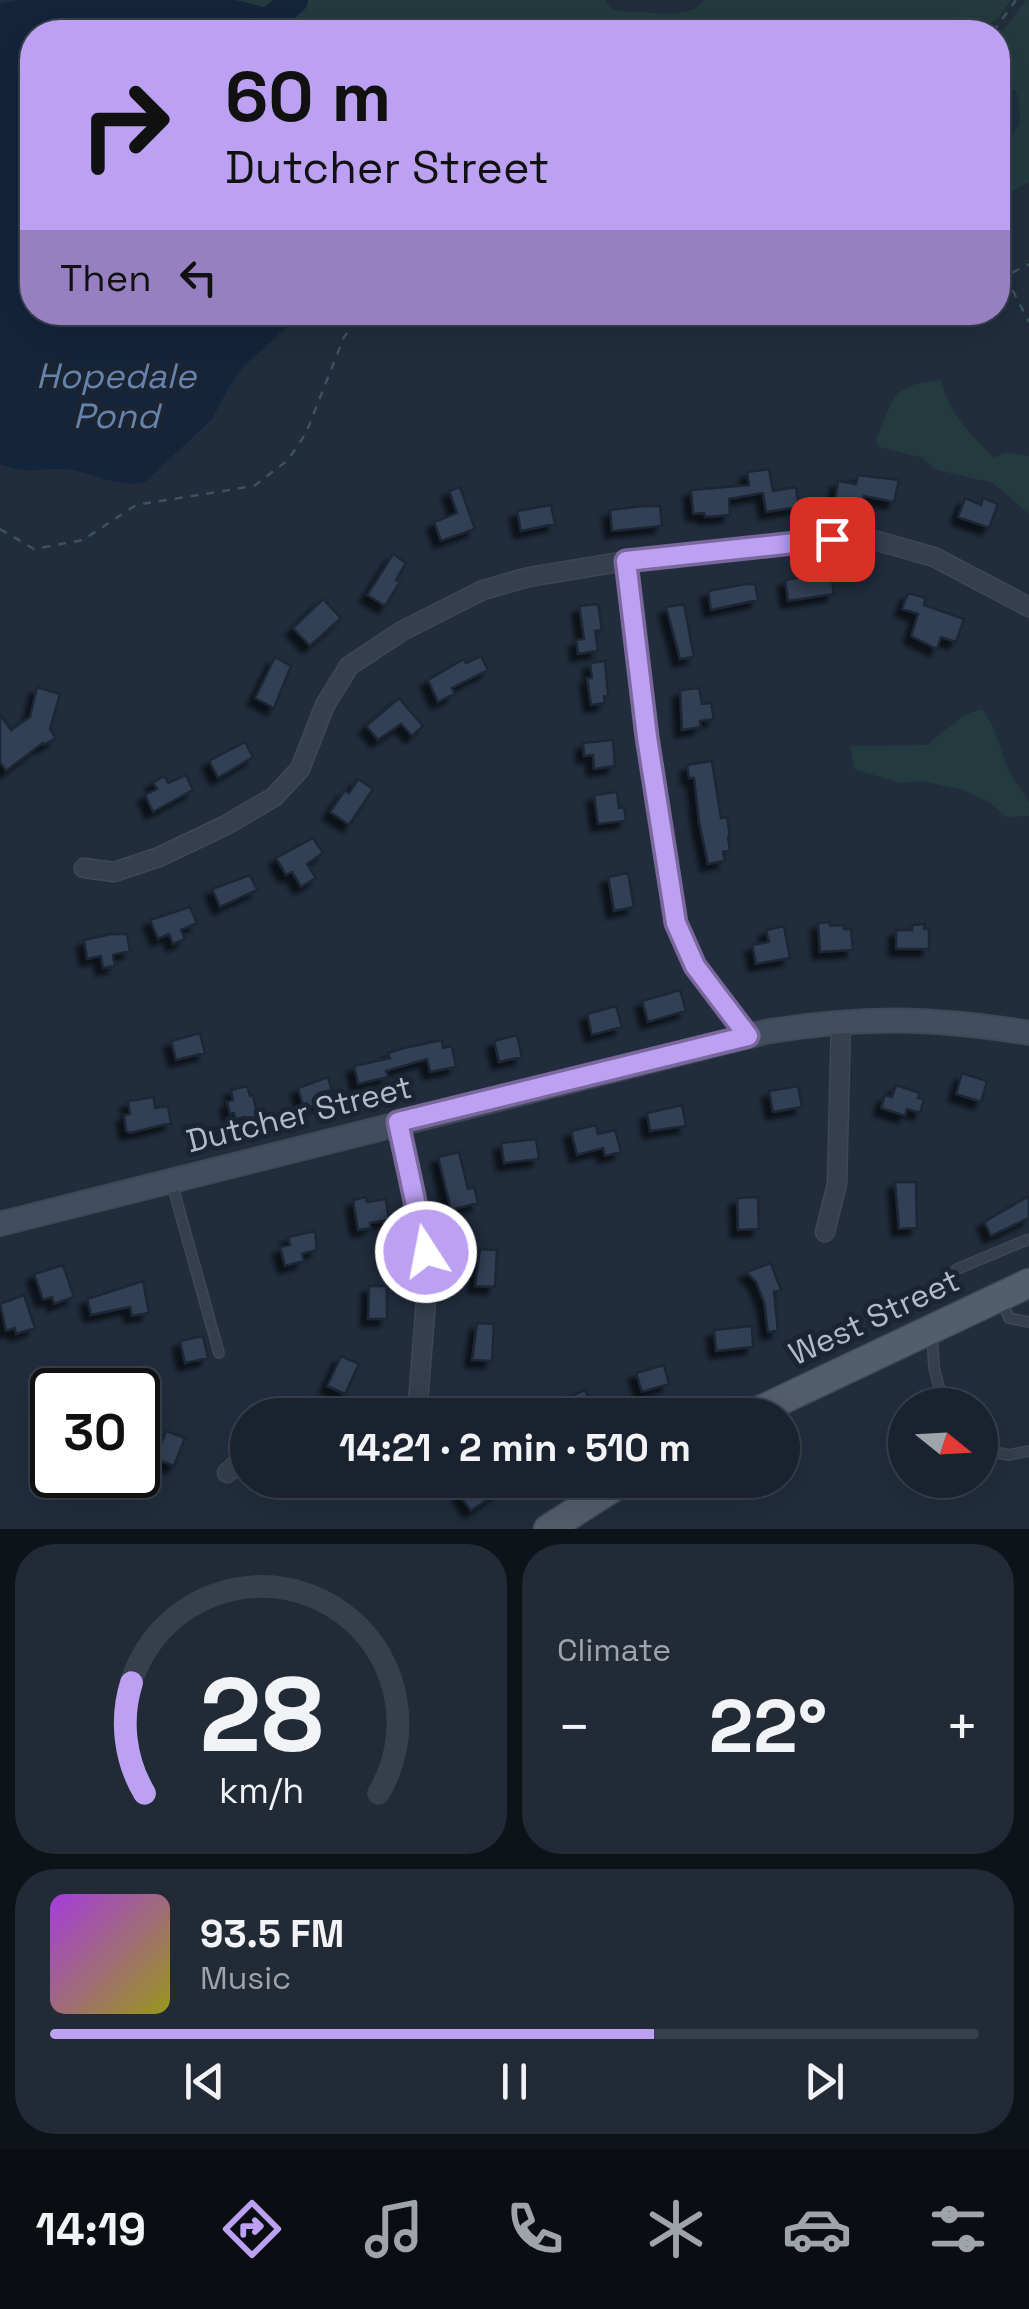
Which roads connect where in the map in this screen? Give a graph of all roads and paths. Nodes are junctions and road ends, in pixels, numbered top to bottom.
1 (1010, 289) edge
2 (1029, 322) edge
3 (354, 325) edge
4 (0, 528) edge
5 (626, 561) junction
6 (1029, 607) edge
7 (84, 868) dead end
8 (841, 1021) junction
9 (1029, 1033) edge
10 (748, 1036) junction
11 (398, 1122) junction
12 (171, 1181) junction
13 (0, 1224) edge
14 (825, 1232) dead end
15 (1029, 1238) edge
16 (1029, 1283) edge
17 (999, 1298) junction
18 (875, 1312) dead end
19 (1029, 1322) edge
20 (932, 1329) junction
21 (219, 1353) dead end
22 (939, 1388) edge
23 (418, 1398) edge
24 (786, 1398) edge
25 (1029, 1452) edge
26 (998, 1453) edge
27 (230, 1470) edge
28 (226, 1473) dead end
29 (597, 1498) edge
30 (548, 1529) edge

1 - 2 path
3 - 4 path
5 - 6 street
5 - 7 street
5 - 10 street
8 - 9 street, Dutcher Street
8 - 10 street, Dutcher Street
8 - 14 street
10 - 11 street, Dutcher Street
11 - 12 street, Dutcher Street
11 - 23 street
12 - 13 street, Dutcher Street
12 - 21 lane
15 - 18 lane
16 - 17 main road, West Street
17 - 19 lane
17 - 20 main road, West Street
20 - 22 lane
20 - 24 main road, West Street
25 - 26 lane
27 - 28 street
29 - 30 main road

